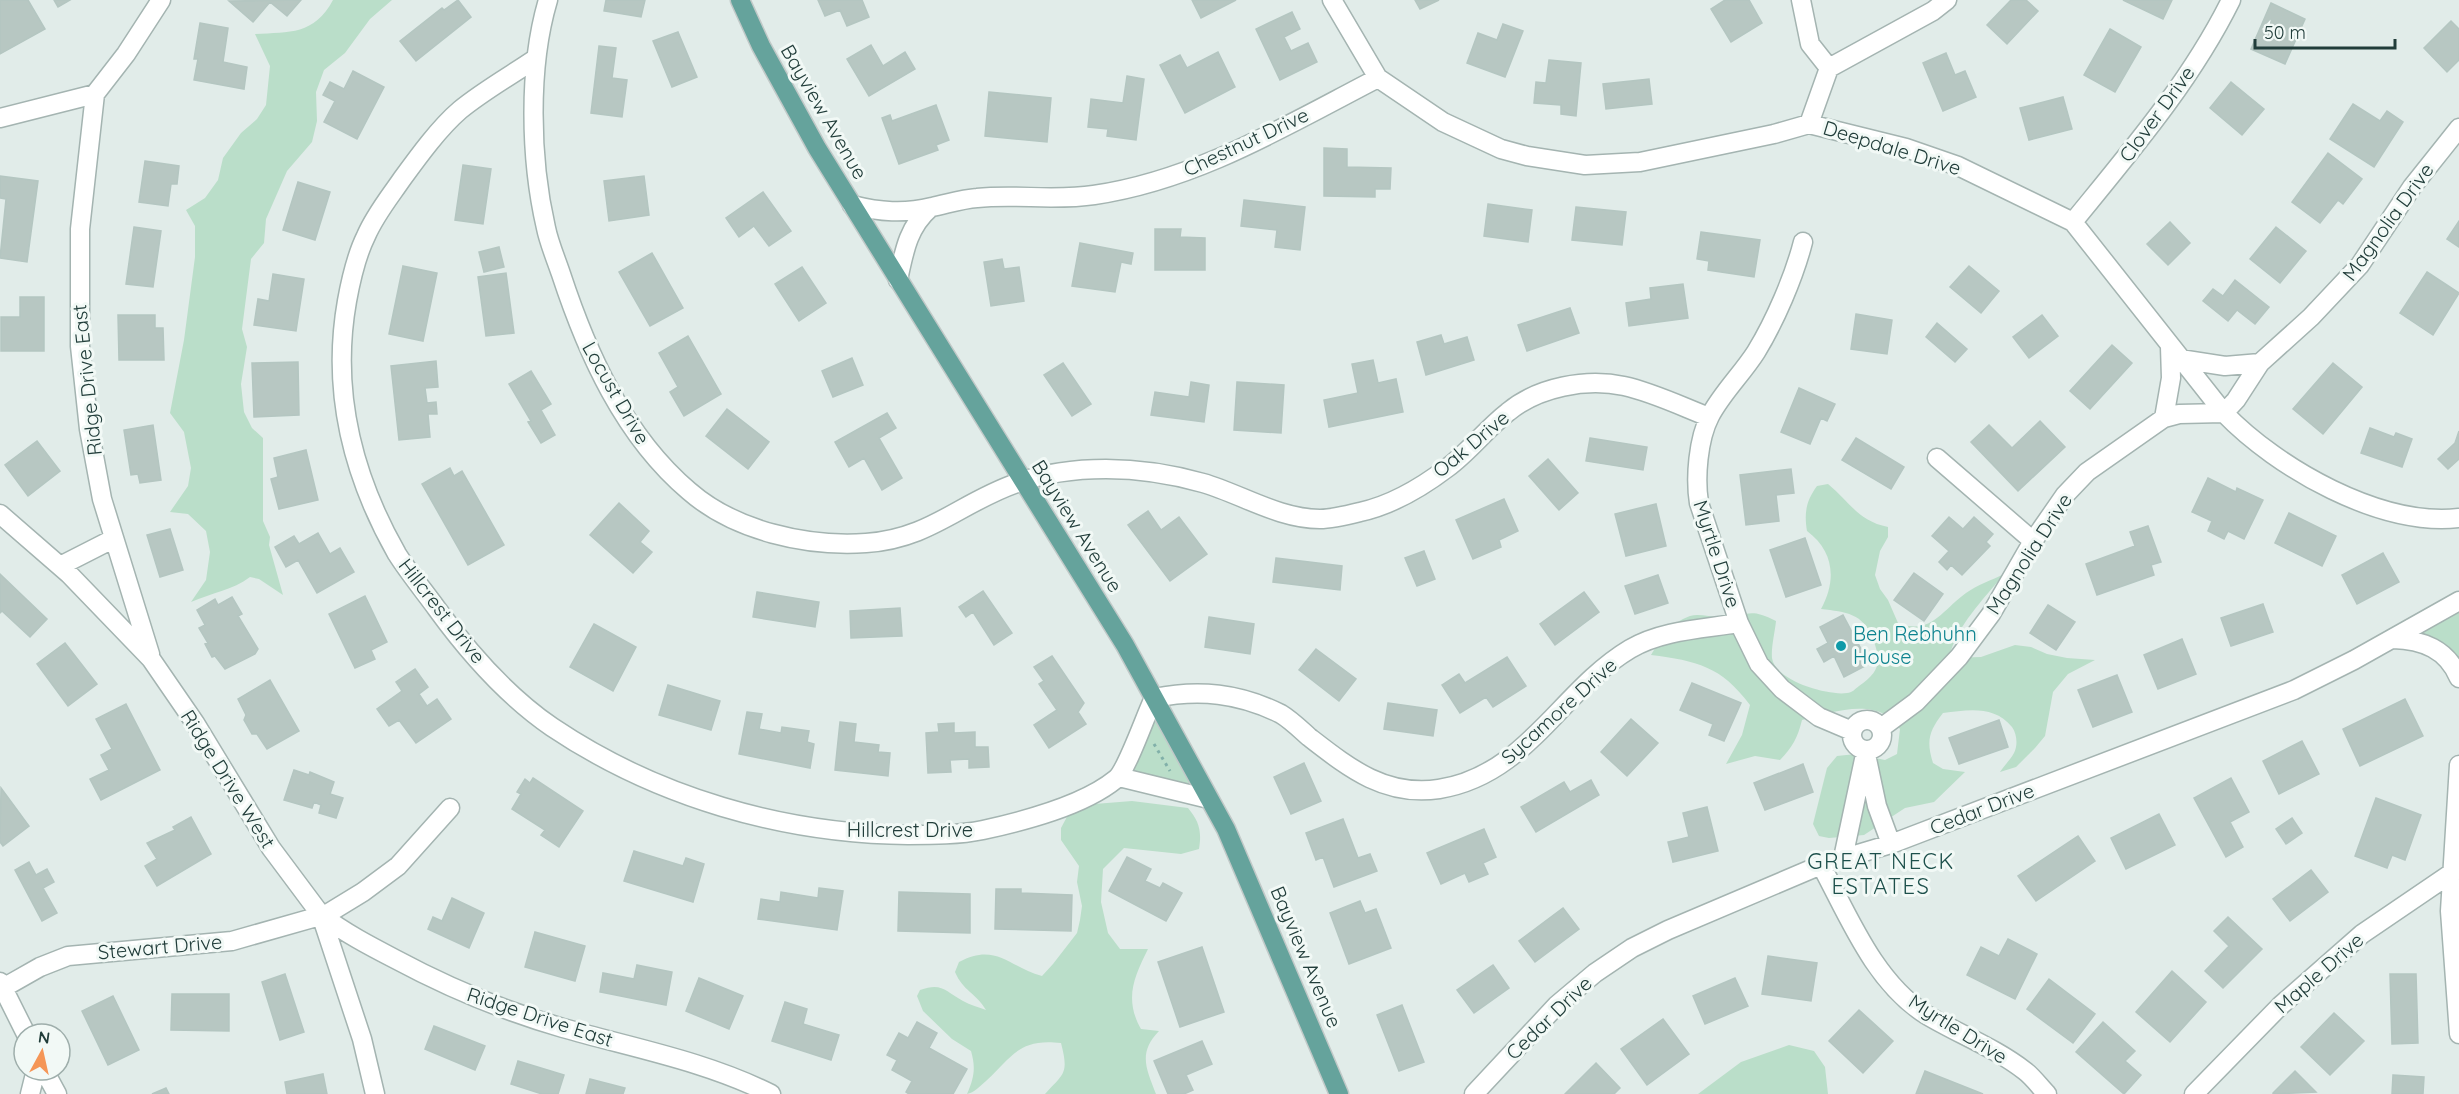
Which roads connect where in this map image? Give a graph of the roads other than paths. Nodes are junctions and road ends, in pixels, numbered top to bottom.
1 (161, 0) edge
2 (548, 0) edge
3 (740, 0) edge
4 (1332, 0) edge
5 (1801, 0) edge
6 (1947, 0) edge
7 (2232, 0) edge
8 (535, 59) junction
9 (1829, 68) junction
10 (1378, 78) junction
11 (94, 94) junction
12 (0, 118) edge
13 (1809, 124) junction
14 (2459, 128) edge
15 (852, 205) junction
16 (930, 208) junction
17 (2073, 222) junction
18 (1803, 242) dead end
19 (898, 280) junction
20 (2175, 353) junction
21 (2260, 363) junction
22 (2224, 413) junction
23 (1709, 417) junction
24 (2164, 418) junction
25 (1937, 458) dead end
26 (1022, 482) junction
27 (0, 514) edge
28 (2459, 518) edge
29 (113, 538) junction
30 (2033, 541) junction
31 (60, 566) junction
32 (2459, 601) edge
33 (1739, 623) junction
34 (2393, 639) junction
35 (152, 658) junction
36 (2459, 678) edge
37 (1154, 698) junction
38 (1881, 728) junction
39 (1852, 731) junction
40 (1866, 750) junction
41 (2459, 765) edge
42 (1119, 777) junction
43 (1209, 799) junction
44 (450, 808) dead end
45 (1891, 844) junction
46 (1843, 858) junction
47 (1821, 865) junction
48 (2456, 870) edge
49 (321, 915) junction
50 (2, 985) edge
51 (20, 1022) edge
52 (2459, 1034) edge
53 (1336, 1089) edge
54 (766, 1093) edge
55 (375, 1094) edge
56 (1347, 1094) edge
57 (1474, 1094) edge
58 (2047, 1094) edge
59 (2194, 1094) edge

1 - 11 street
2 - 8 street, Locust Drive
3 - 15 main road, Bayview Avenue
4 - 10 street, Deepdale Drive
5 - 9 street
6 - 9 street
7 - 17 street, Clover Drive
8 - 26 street, Locust Drive
8 - 42 street, Hillcrest Drive
9 - 13 street
10 - 13 street, Deepdale Drive
10 - 16 street, Chestnut Drive
11 - 12 street
11 - 29 street, Ridge Drive East
13 - 17 street, Deepdale Drive
14 - 21 street, Magnolia Drive
15 - 16 street, Chestnut Drive
15 - 19 main road, Bayview Avenue
16 - 19 street
17 - 20 street, Deepdale Drive
18 - 23 street, Myrtle Drive
19 - 26 main road, Bayview Avenue
20 - 21 street
20 - 22 street, Deepdale Drive
20 - 24 street
21 - 22 street, Magnolia Drive
22 - 24 street, Magnolia Drive
22 - 28 street, Deepdale Drive
23 - 26 street, Oak Drive
23 - 33 street, Myrtle Drive
24 - 30 street, Magnolia Drive
25 - 30 street
26 - 37 main road, Bayview Avenue
27 - 31 street, Ridge Drive West
29 - 31 street
29 - 35 street, Ridge Drive East
30 - 38 street, Magnolia Drive
31 - 35 street, Ridge Drive West
32 - 34 street, Cedar Drive
33 - 37 street, Sycamore Drive
33 - 39 street, Myrtle Drive
34 - 36 street
34 - 45 street, Cedar Drive
35 - 49 street, Ridge Drive West
37 - 42 street
37 - 43 main road, Bayview Avenue
38 - 39 street
38 - 40 street
39 - 40 street
40 - 45 street
40 - 46 street
41 - 48 street
42 - 43 street
43 - 53 main road, Bayview Avenue
44 - 49 street, Stewart Drive
45 - 46 street, Cedar Drive
46 - 47 street, Cedar Drive
47 - 57 street, Cedar Drive
47 - 58 street, Myrtle Drive
48 - 52 street
48 - 59 street, Maple Drive
49 - 50 street, Stewart Drive
49 - 54 street, Ridge Drive East
49 - 55 street, Ridge Drive West
50 - 51 street
53 - 56 main road, Bayview Avenue

